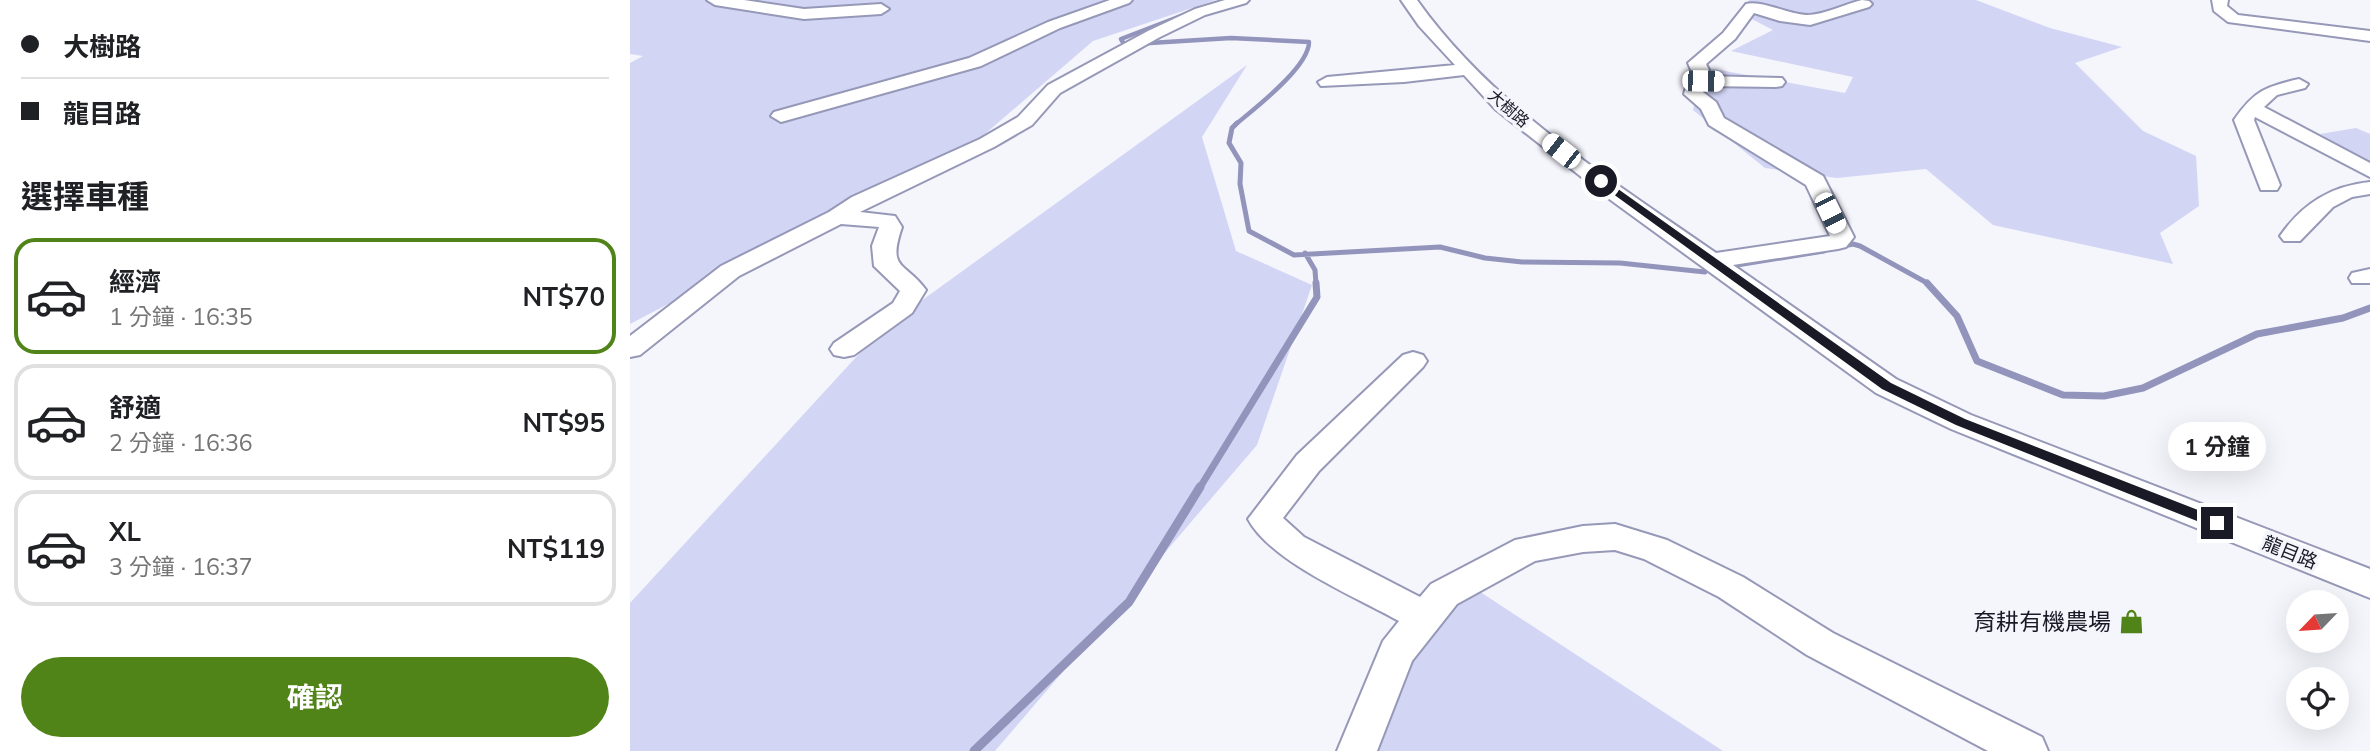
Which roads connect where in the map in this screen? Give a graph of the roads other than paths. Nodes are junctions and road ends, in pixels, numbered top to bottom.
1 (715, 0) edge
2 (1124, 0) edge
3 (1241, 0) edge
4 (1409, 0) edge
5 (2220, 0) edge
6 (1864, 4) dead end
7 (881, 9) dead end
8 (2370, 36) edge
9 (1468, 69) junction
10 (1327, 82) dead end
11 (1696, 82) junction
12 (1776, 82) dead end
13 (2300, 85) dead end
14 (2252, 107) junction
15 (781, 116) dead end
16 (2370, 171) edge
17 (2269, 185) dead end
18 (2370, 188) edge
19 (837, 218) junction
20 (2292, 236) dead end
21 (1711, 261) junction
22 (1829, 347) joint
23 (630, 349) edge
24 (844, 349) dead end
25 (1413, 361) dead end
26 (2370, 584) edge
27 (1424, 617) junction
28 (1357, 751) edge
29 (2028, 751) edge

1 - 7 street
2 - 15 street
3 - 19 street
4 - 9 street, 大樹路
5 - 8 street
6 - 11 street
9 - 10 street
9 - 21 street, 大樹路
11 - 12 street
11 - 21 street
13 - 14 street
14 - 16 street
14 - 17 street
18 - 20 street
19 - 23 street
19 - 24 street
21 - 22 street, 大樹路
22 - 26 street, 龍目路
25 - 27 street
27 - 28 street
27 - 29 street

